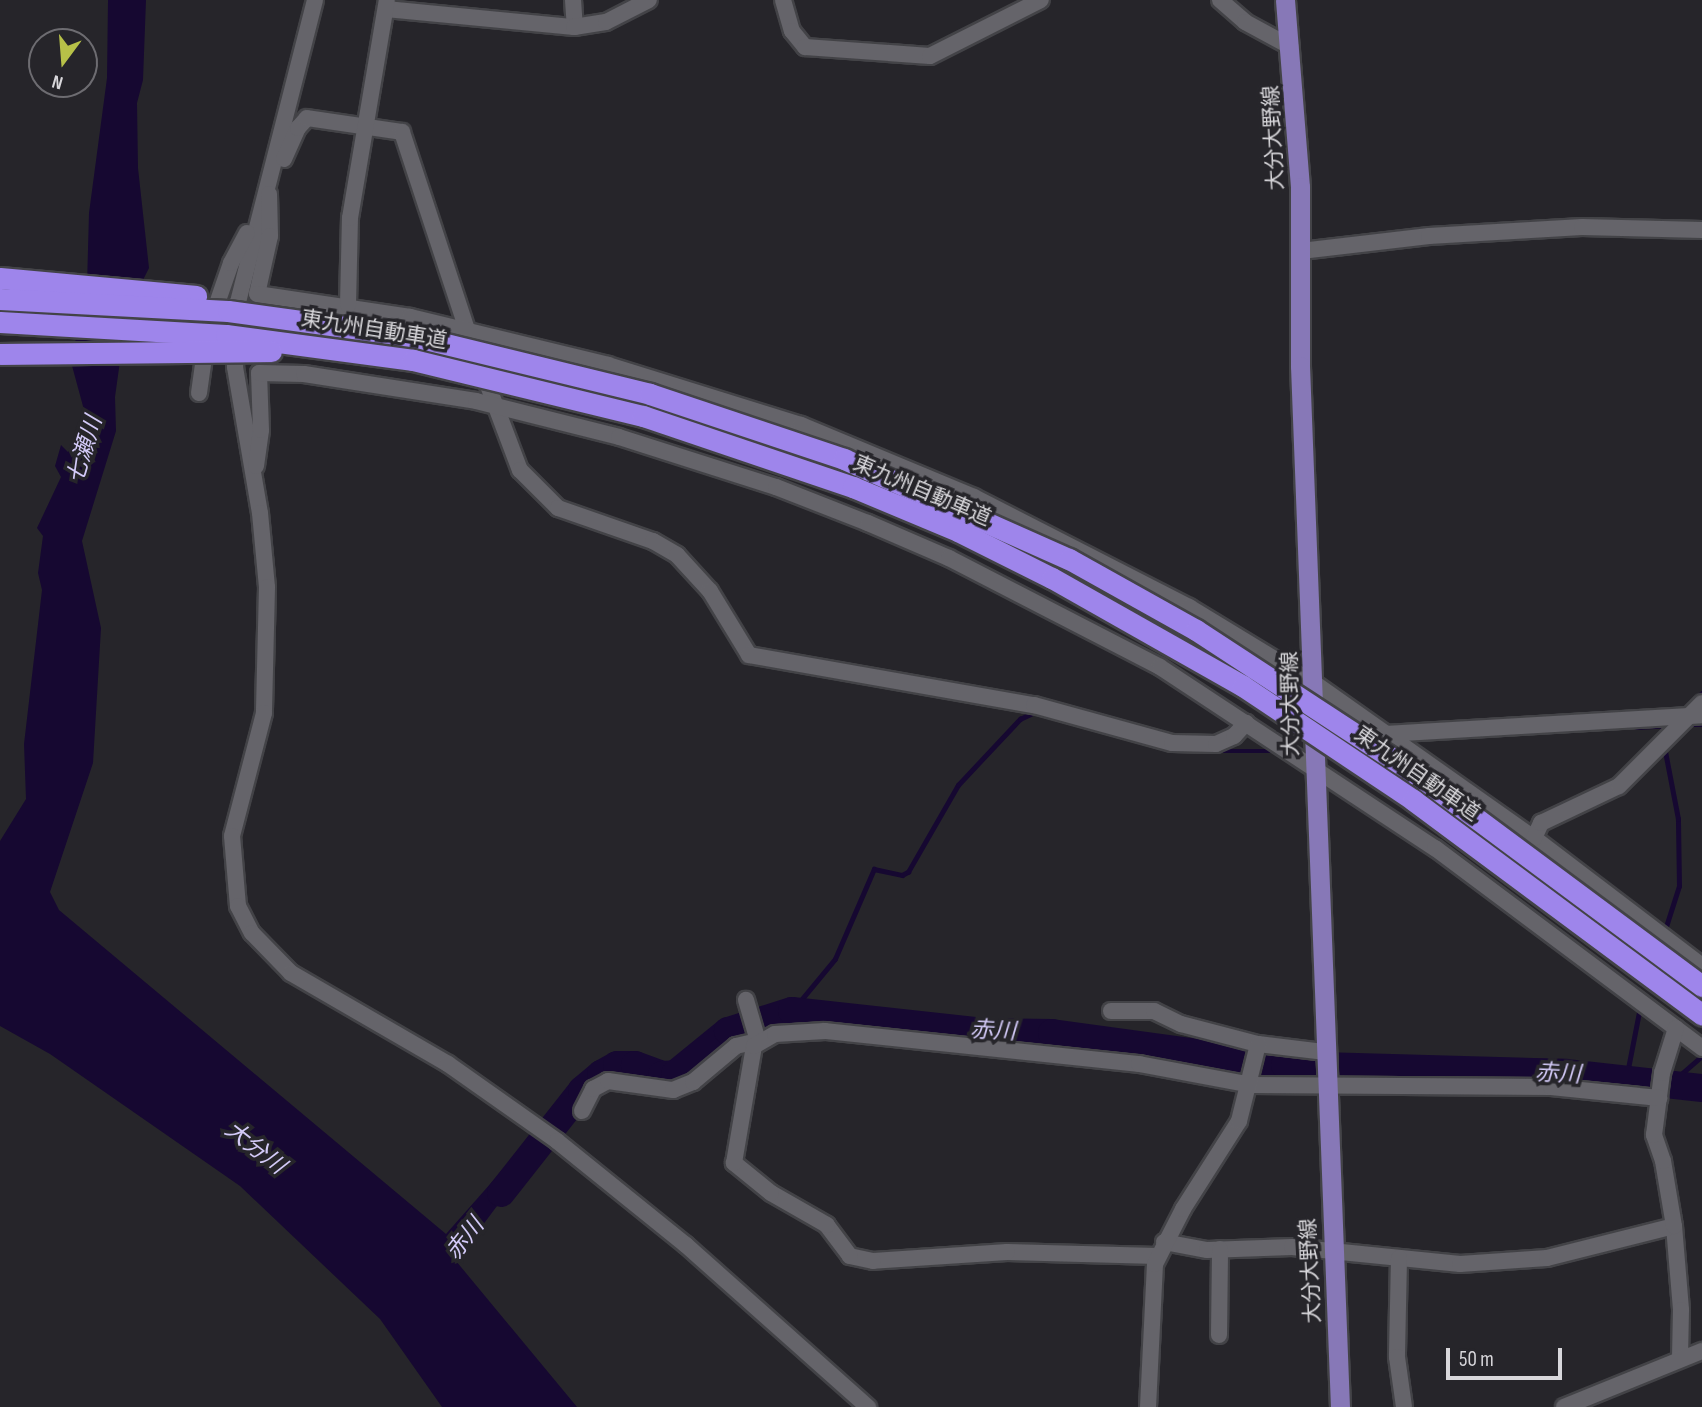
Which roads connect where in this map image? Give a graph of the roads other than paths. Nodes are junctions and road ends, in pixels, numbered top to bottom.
1 (316, 0) edge
2 (573, 0) edge
3 (649, 0) edge
4 (782, 0) edge
5 (1041, 0) edge
6 (1220, 0) edge
7 (1285, 0) edge
8 (387, 4) edge
9 (575, 27) junction
10 (1291, 47) junction
11 (366, 123) junction
12 (269, 194) junction
13 (257, 220) junction
14 (1702, 230) edge
15 (1301, 251) junction
16 (0, 278) edge
17 (0, 299) edge
18 (348, 305) junction
19 (0, 322) edge
20 (471, 340) junction
21 (353, 350) junction
22 (0, 354) edge
23 (199, 393) dead end
24 (494, 406) junction
25 (254, 480) junction
26 (1314, 683) junction
27 (1699, 711) edge
28 (1246, 723) junction
29 (1385, 734) junction
30 (1315, 766) junction
31 (1534, 838) junction
32 (1702, 966) edge
33 (1702, 986) edge
34 (747, 1000) dead end
35 (1111, 1011) dead end
36 (1702, 1015) edge
37 (1676, 1028) junction
38 (758, 1041) junction
39 (1258, 1044) junction
40 (1702, 1048) edge
41 (1324, 1052) junction
42 (1251, 1085) junction
43 (1325, 1085) junction
44 (1659, 1098) junction
45 (582, 1111) dead end
46 (1674, 1226) junction
47 (1161, 1249) junction
48 (1220, 1249) junction
49 (1332, 1250) junction
50 (1399, 1258) junction
51 (1219, 1335) dead end
52 (1702, 1351) edge
53 (1680, 1359) junction
54 (1580, 1404) edge
55 (868, 1407) edge
56 (1148, 1407) edge
57 (1340, 1407) edge
58 (1404, 1407) edge
59 (1564, 1407) edge

1 - 12 street
2 - 9 street
3 - 9 street
4 - 5 street
6 - 10 street
7 - 10 main road, 大分大野線
8 - 9 street
8 - 11 street
10 - 15 main road, 大分大野線
11 - 12 street
11 - 18 street
11 - 20 street
12 - 13 street
12 - 18 street
13 - 23 street
13 - 25 street
14 - 15 street
15 - 26 main road, 大分大野線
16 - 20 highway, bridge
17 - 20 highway, 東九州自動車道, bridge
18 - 20 street
19 - 21 highway, 東九州自動車道, bridge
20 - 24 street
20 - 26 street
20 - 33 highway, 東九州自動車道, bridge
21 - 22 highway, bridge
21 - 36 highway, 東九州自動車道, bridge
24 - 25 street
24 - 28 street
24 - 28 street
25 - 55 street
26 - 29 street
26 - 30 main road, 大分大野線
27 - 29 street
27 - 31 street
28 - 30 street
29 - 31 street
30 - 37 street
30 - 41 main road, 大分大野線
31 - 32 street
34 - 38 street
35 - 39 street
37 - 40 street
37 - 44 street
38 - 42 street
38 - 45 street
38 - 47 street
39 - 41 street
39 - 42 street
41 - 43 main road, 大分大野線
42 - 43 street
42 - 47 street
43 - 44 street
43 - 49 main road, 大分大野線
44 - 46 street
46 - 50 street
46 - 53 street
47 - 48 street
47 - 56 street
48 - 49 street
48 - 51 street
49 - 50 street
49 - 57 main road, 大分大野線
50 - 58 street
52 - 53 street
53 - 54 street
54 - 59 street

